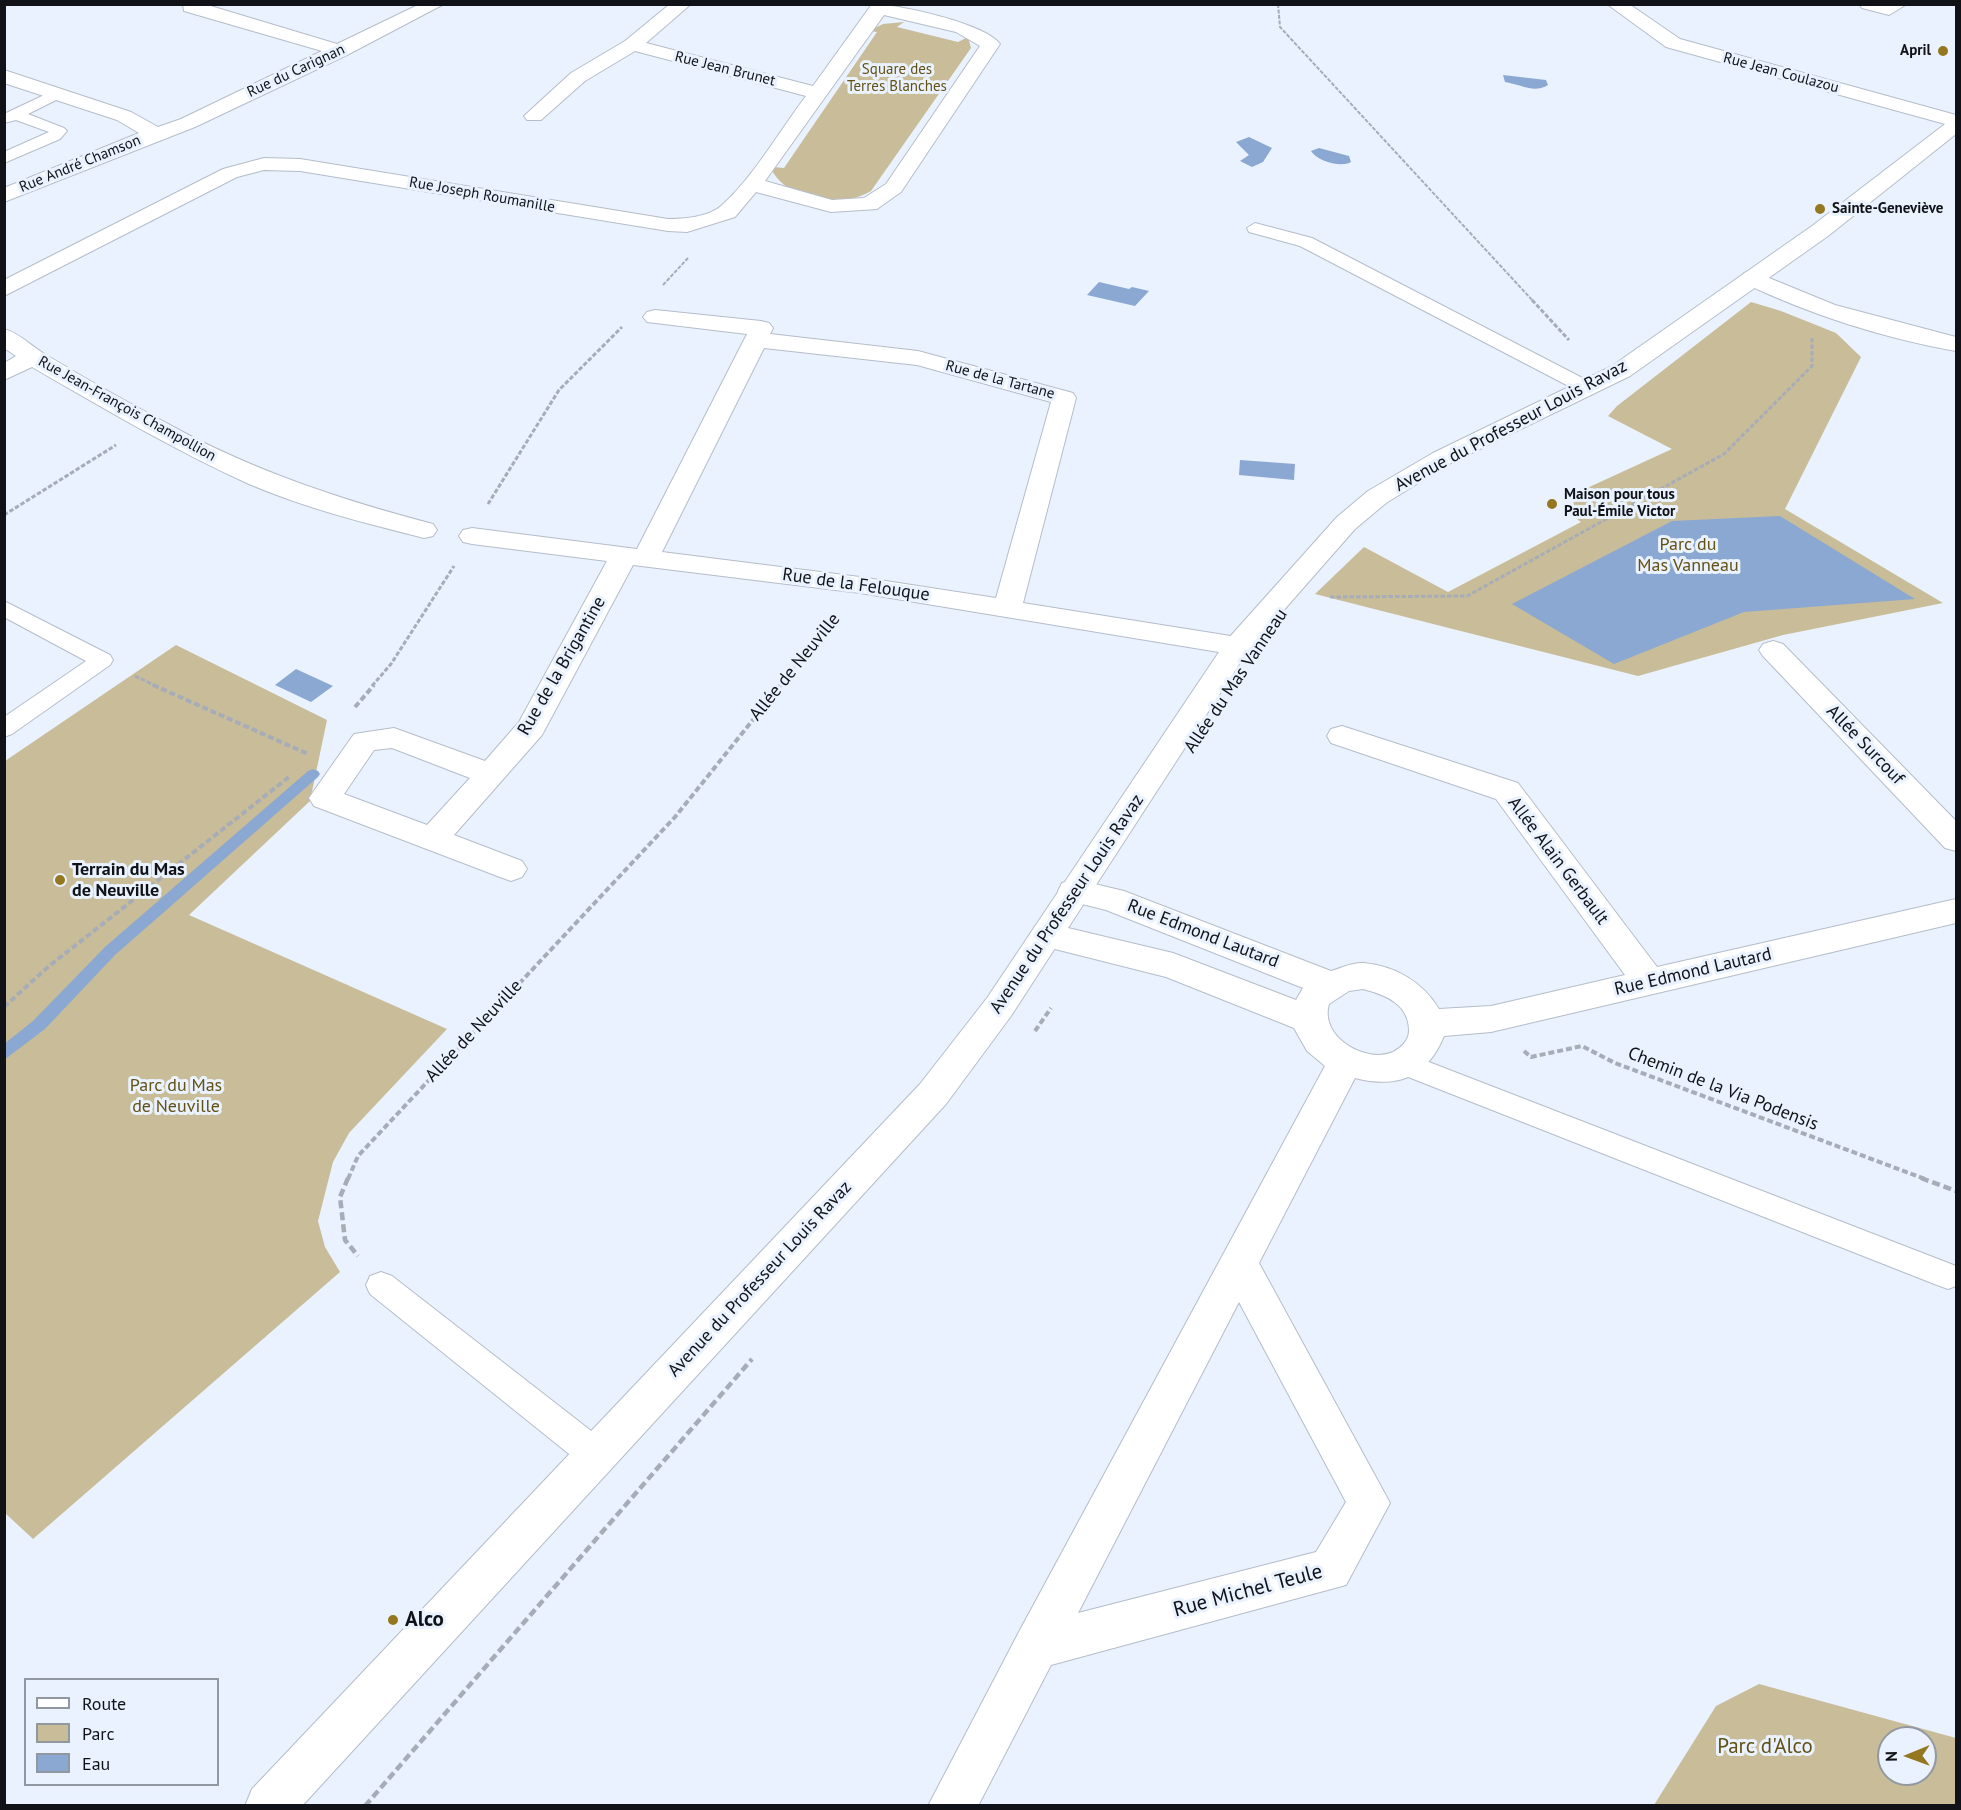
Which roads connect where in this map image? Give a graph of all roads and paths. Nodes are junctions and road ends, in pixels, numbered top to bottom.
1 (195, 4) edge
2 (435, 4) edge
3 (682, 4) edge
4 (1278, 4) edge
5 (1616, 4) edge
6 (1868, 4) edge
7 (1899, 4) edge
8 (880, 6) edge
9 (632, 45) junction
10 (340, 51) junction
11 (4, 76) edge
12 (818, 93) junction
13 (57, 94) junction
14 (534, 116) dead end
15 (10, 118) edge
16 (1956, 123) edge
17 (156, 134) junction
18 (4, 158) edge
19 (752, 184) junction
20 (4, 196) edge
21 (709, 220) junction
22 (1255, 228) dead end
23 (1752, 278) junction
24 (4, 288) edge
25 (656, 293) dead end
26 (1791, 298) junction
27 (655, 316) dead end
28 (624, 325) dead end
29 (4, 336) edge
30 (756, 340) junction
31 (1571, 342) dead end
32 (1956, 344) edge
33 (32, 357) junction
34 (4, 373) edge
35 (1587, 388) junction
36 (149, 424) junction
37 (4, 515) edge
38 (424, 530) dead end
39 (472, 536) junction
40 (636, 555) junction
41 (861, 585) junction
42 (1321, 601) dead end
43 (1008, 607) junction
44 (4, 608) edge
45 (1238, 646) junction
46 (1773, 650) dead end
47 (102, 660) junction
48 (350, 714) dead end
49 (4, 729) edge
50 (1342, 736) dead end
51 (315, 757) dead end
52 (296, 771) dead end
53 (491, 774) junction
54 (432, 839) junction
55 (1956, 840) edge
56 (511, 869) dead end
57 (1074, 891) junction
58 (1956, 911) edge
59 (1047, 936) junction
60 (1650, 983) junction
61 (1329, 984) junction
62 (4, 1006) edge
63 (1491, 1018) junction
64 (1310, 1019) junction
65 (1429, 1023) junction
66 (1346, 1061) junction
67 (1403, 1063) junction
68 (1956, 1191) edge
69 (1239, 1264) junction
70 (1948, 1276) dead end
71 (381, 1285) joint
72 (596, 1455) junction
73 (1036, 1646) junction
74 (269, 1806) edge
75 (952, 1806) edge

1 - 10 street
2 - 10 street, Rue du Carignan
3 - 9 street
4 - 31 path
5 - 16 street, Rue Jean Coulazou
6 - 7 street
8 - 12 street, Rue Joseph Roumanille
8 - 19 street
9 - 12 street, Rue Jean Brunet
9 - 14 street
10 - 17 street, Rue du Carignan
11 - 13 street
12 - 19 street, Rue Joseph Roumanille
13 - 15 lane
13 - 17 street
15 - 18 lane
16 - 23 street, Avenue du Professeur Louis Ravaz
17 - 20 street, Rue André Chamson
19 - 21 street, Rue Joseph Roumanille
21 - 24 street, Rue Joseph Roumanille
21 - 25 path
22 - 35 lane
23 - 26 street
23 - 35 street, Avenue du Professeur Louis Ravaz
26 - 32 street
26 - 42 path
27 - 30 street
28 - 39 path
29 - 33 street, Rue Jean-François Champollion
30 - 40 street
30 - 43 street, Rue de la Tartane
33 - 34 street
33 - 36 street, Rue Jean-François Champollion
35 - 45 street, Avenue du Professeur Louis Ravaz
36 - 37 path
36 - 38 street, Rue Jean-François Champollion
39 - 40 street, Rue de la Felouque
39 - 48 path
40 - 41 street, Rue de la Felouque
40 - 53 street, Rue de la Brigantine
41 - 43 street, Rue de la Felouque
41 - 71 path, Allée de Neuville
43 - 45 street, Rue de la Felouque
44 - 47 lane
45 - 57 street, Avenue du Professeur Louis Ravaz
46 - 55 street, Allée Surcouf
47 - 49 lane
47 - 51 path
50 - 60 street, Allée Alain Gerbault
52 - 62 path
53 - 54 street, Rue de la Brigantine
53 - 54 street
54 - 56 street
57 - 59 street, Avenue du Professeur Louis Ravaz
57 - 61 street, Rue Edmond Lautard
58 - 60 street, Rue Edmond Lautard
59 - 64 street
59 - 72 street, Avenue du Professeur Louis Ravaz
60 - 63 street, Rue Edmond Lautard
61 - 64 street
61 - 65 street
63 - 65 street, Rue Edmond Lautard
63 - 68 path, Chemin de la Via Podensis
64 - 66 street
65 - 67 street
66 - 67 street
66 - 69 street
67 - 70 lane
69 - 73 street
69 - 73 street, Rue Michel Teule
71 - 72 lane
72 - 74 street, Avenue du Professeur Louis Ravaz
73 - 75 street

